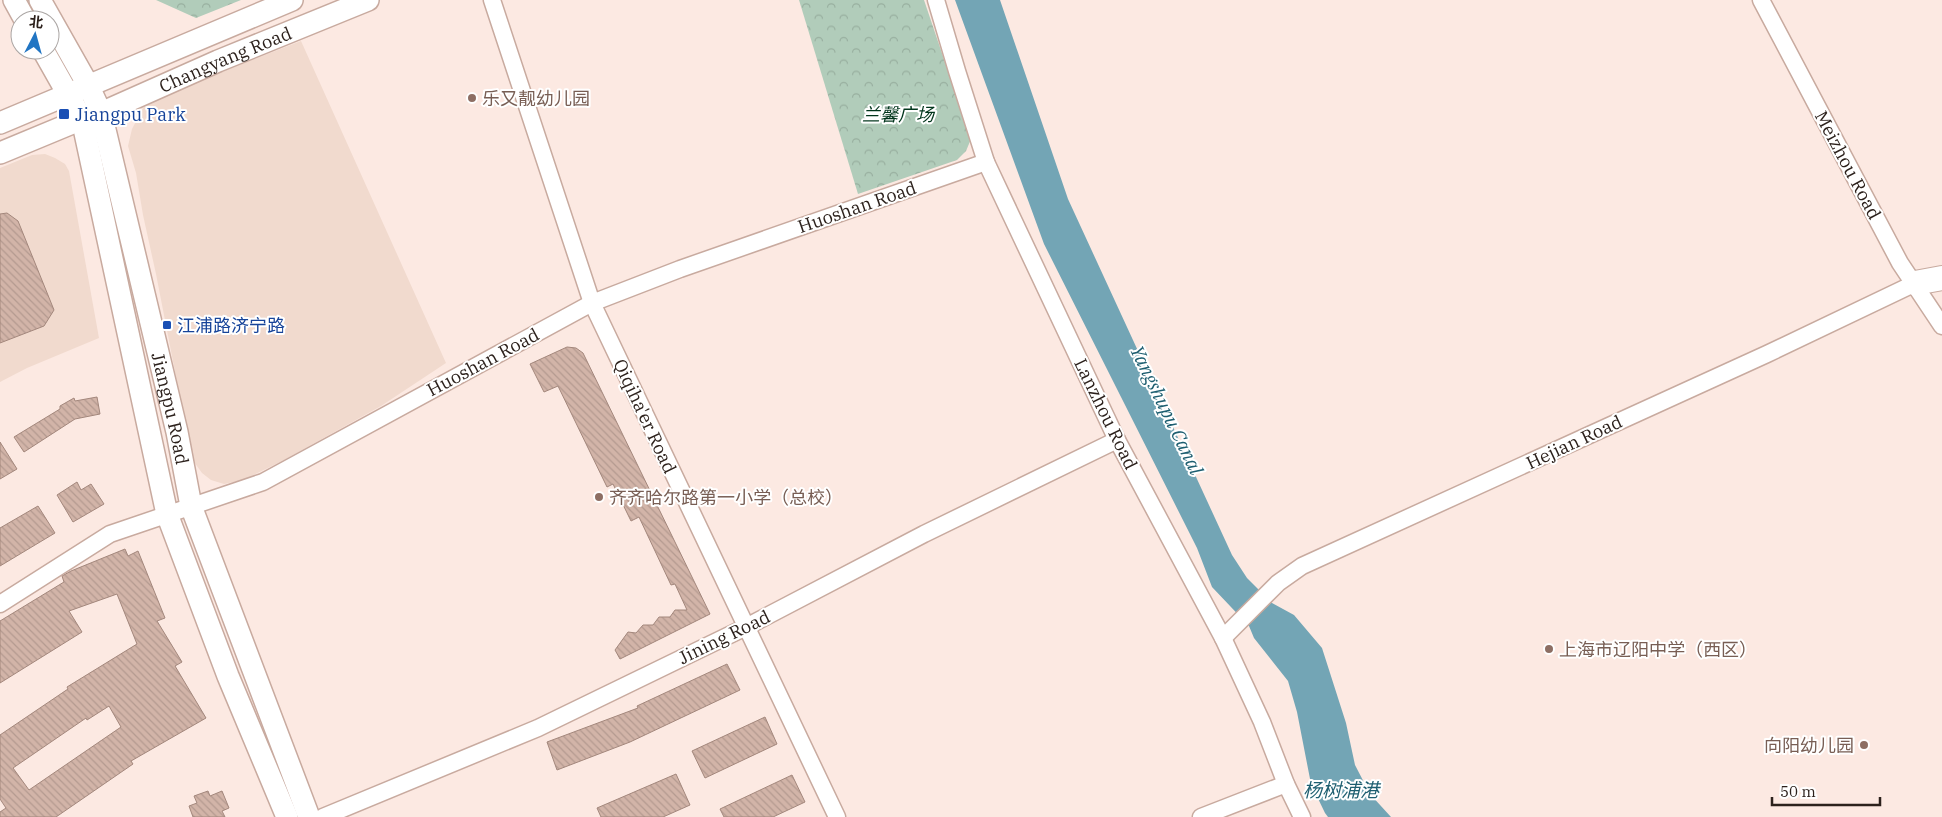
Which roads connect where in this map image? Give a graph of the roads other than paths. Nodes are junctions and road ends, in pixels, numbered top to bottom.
1 (40, 0) edge
2 (292, 0) edge
3 (368, 0) edge
4 (492, 0) edge
5 (936, 0) edge
6 (1761, 0) edge
7 (52, 60) edge
8 (79, 90) junction
9 (91, 116) junction
10 (0, 123) edge
11 (0, 153) edge
12 (986, 162) junction
13 (1942, 270) edge
14 (1942, 278) edge
15 (1915, 283) junction
16 (592, 303) junction
17 (1942, 326) edge
18 (1117, 440) junction
19 (191, 506) junction
20 (167, 514) junction
21 (0, 604) edge
22 (746, 627) junction
23 (1223, 638) junction
24 (1286, 784) junction
25 (287, 817) edge
26 (309, 817) edge
27 (323, 817) edge
28 (838, 817) edge
29 (1201, 817) edge
30 (1302, 817) edge

1 - 8 main road, Jiangpu Road
2 - 8 main road, Changyang Road
3 - 9 main road, Changyang Road
4 - 16 street, Qiqiha'er Road
5 - 12 street, Lanzhou Road
6 - 15 street, Meizhou Road
7 - 8 main road, Jiangpu Road
8 - 9 main road, Jiangpu Road
8 - 10 main road, Changyang Road
9 - 11 main road, Changyang Road
9 - 19 main road, Jiangpu Road
9 - 20 main road, Jiangpu Road
12 - 16 street, Huoshan Road
12 - 18 street, Lanzhou Road
13 - 15 street, Hejian Road
14 - 15 highway
15 - 17 street, Meizhou Road
15 - 23 street, Hejian Road
16 - 19 street, Huoshan Road
16 - 22 street, Qiqiha'er Road
18 - 22 street, Jining Road
18 - 23 street, Lanzhou Road
19 - 20 street, Huoshan Road
19 - 26 main road, Jiangpu Road
20 - 21 street, Huoshan Road
20 - 25 main road, Jiangpu Road
22 - 27 street, Jining Road
22 - 28 street, Qiqiha'er Road
23 - 24 street, Lanzhou Road
24 - 29 street
24 - 30 street, Lanzhou Road

